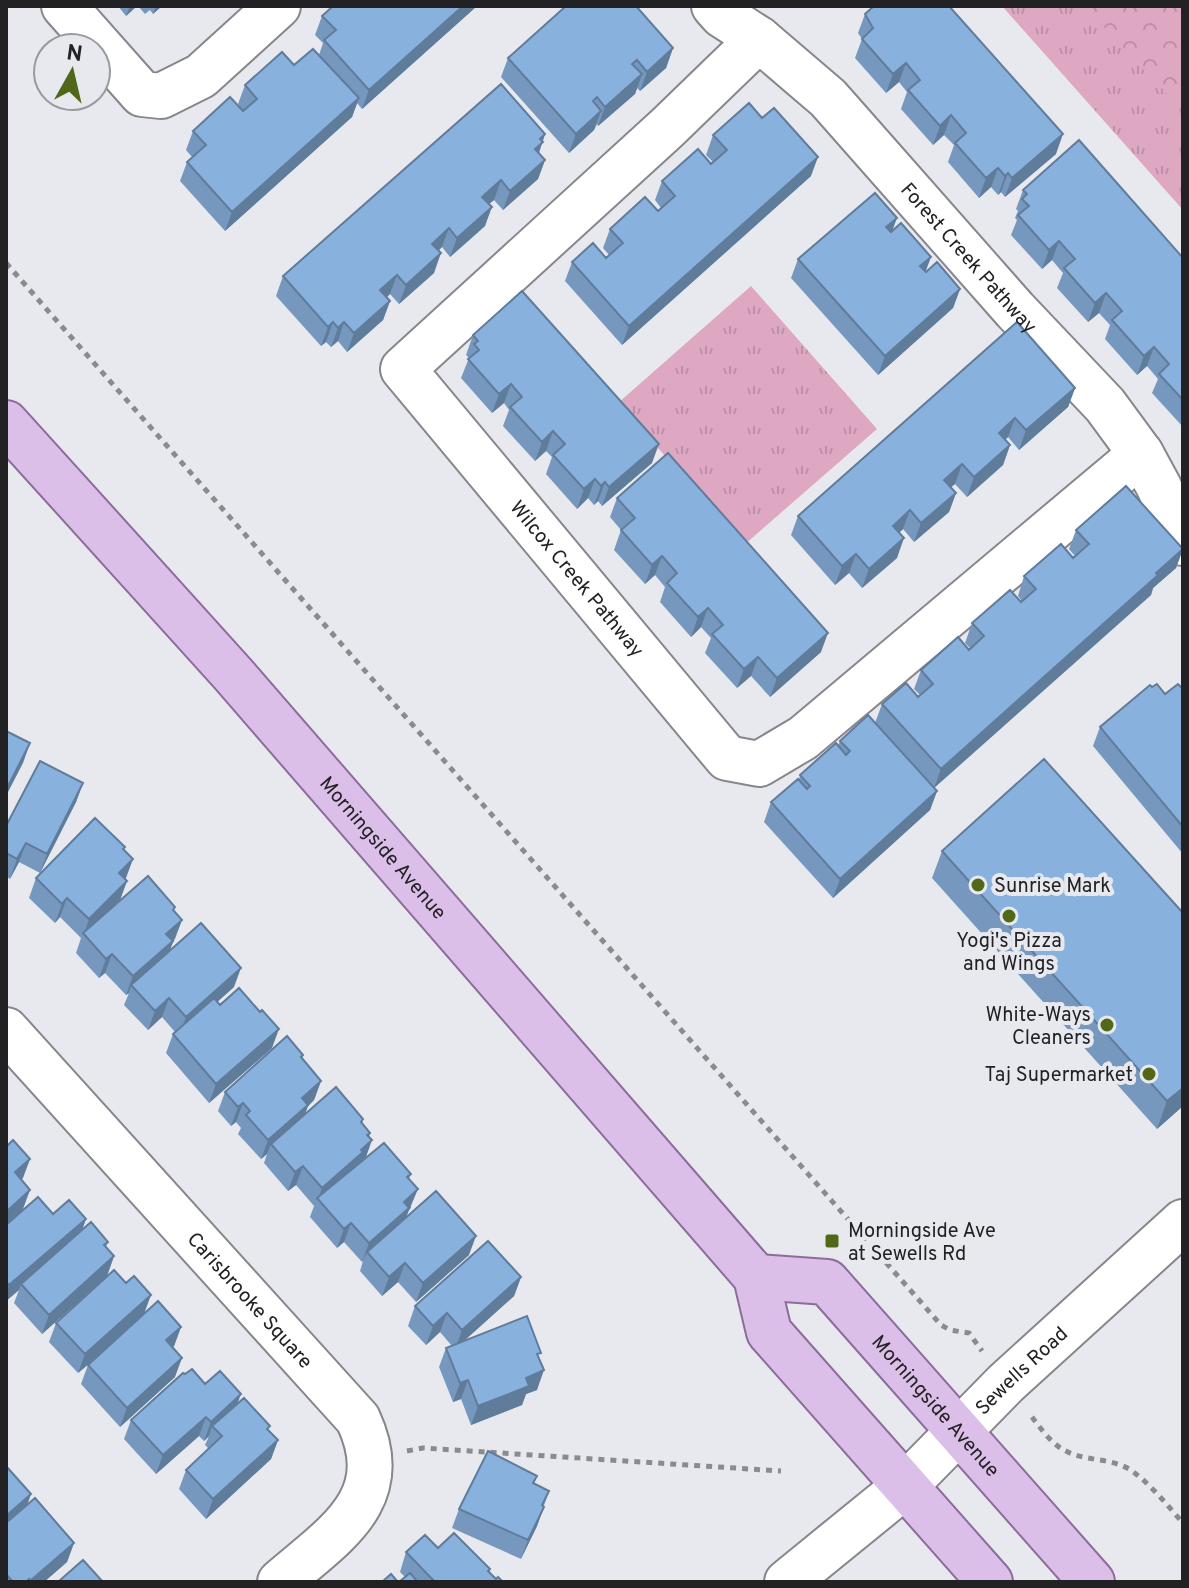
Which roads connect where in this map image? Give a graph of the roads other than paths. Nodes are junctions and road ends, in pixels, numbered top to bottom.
1 (64, 6) edge
2 (278, 6) edge
3 (714, 6) edge
4 (759, 39) junction
5 (6, 423) edge
6 (1141, 454) junction
7 (1183, 543) edge
8 (6, 1030) edge
9 (1183, 1222) edge
10 (756, 1277) junction
11 (959, 1429) junction
12 (905, 1486) junction
13 (280, 1582) edge
14 (787, 1582) edge
15 (990, 1582) edge
16 (1092, 1582) edge

1 - 2 street
3 - 4 street, Forest Creek Pathway
4 - 6 street, Forest Creek Pathway
4 - 6 street, Wilcox Creek Pathway
5 - 10 main road, Morningside Avenue
6 - 7 street, Forest Creek Pathway
8 - 13 street, Carisbrooke Square
9 - 11 street, Sewells Road
10 - 11 main road, Morningside Avenue
10 - 12 main road, Morningside Avenue
11 - 12 street, Sewells Road
11 - 16 main road, Morningside Avenue
12 - 14 street, Sewells Road
12 - 15 main road, Morningside Avenue

